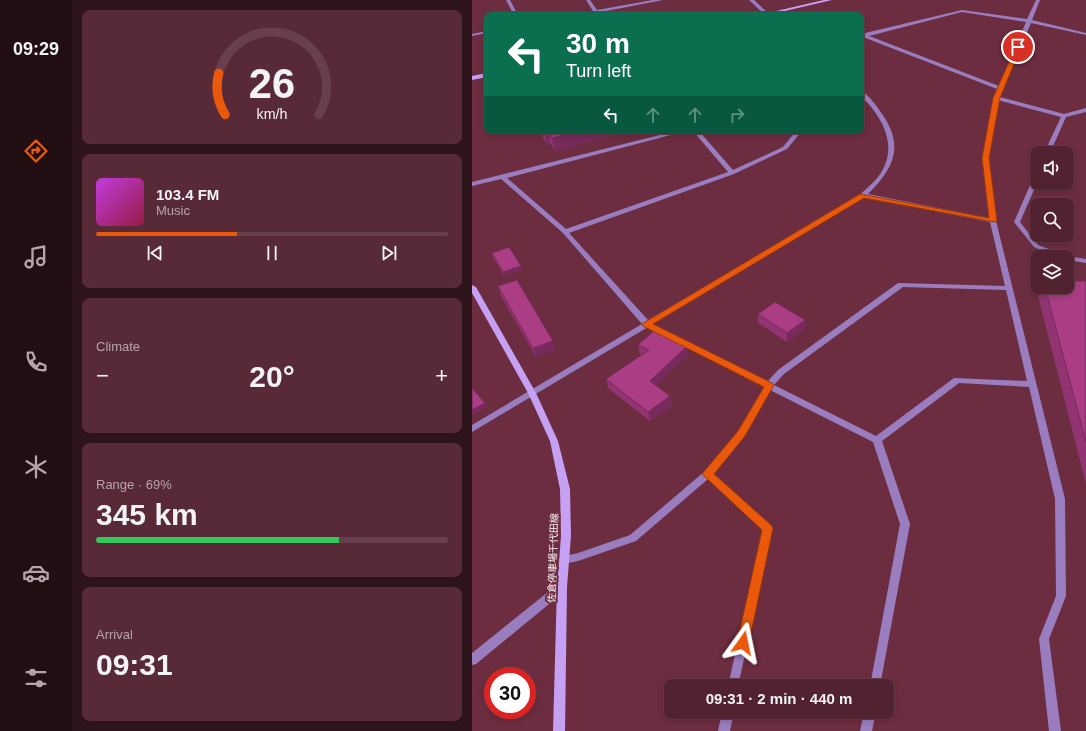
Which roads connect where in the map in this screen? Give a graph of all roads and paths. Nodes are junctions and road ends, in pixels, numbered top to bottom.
1 (508, 0) edge
2 (588, 0) edge
3 (661, 0) edge
4 (751, 0) edge
5 (830, 0) edge
6 (1038, 0) edge
7 (514, 12) edge
8 (596, 12) joint
9 (766, 12) edge
10 (777, 12) edge
11 (1030, 21) junction
12 (484, 33) edge
13 (1086, 34) edge
14 (472, 35) edge
15 (864, 36) edge
16 (864, 37) edge
17 (484, 76) edge
18 (472, 78) edge
19 (1000, 88) junction
20 (864, 96) edge
21 (996, 98) junction
22 (1086, 110) edge
23 (1064, 116) junction
24 (671, 134) edge
25 (699, 134) edge
26 (797, 134) edge
27 (1050, 146) edge
28 (732, 173) junction
29 (502, 177) junction
30 (472, 184) edge
31 (1031, 190) edge
32 (863, 196) junction
33 (993, 221) junction
34 (565, 232) junction
35 (1047, 250) edge
36 (1074, 259) edge
37 (1086, 261) edge
38 (472, 287) edge
39 (1009, 288) junction
40 (646, 324) junction
41 (1032, 384) junction
42 (769, 385) junction
43 (532, 393) junction
44 (472, 429) edge
45 (877, 440) junction
46 (708, 474) junction
47 (564, 560) junction
48 (562, 586) junction
49 (472, 660) edge
50 (735, 679) edge
51 (876, 679) edge
52 (727, 719) edge
53 (869, 719) edge
54 (559, 731) edge
55 (724, 731) edge
56 (866, 731) edge
57 (1055, 731) edge

1 - 7 street
2 - 8 street
3 - 8 street
4 - 9 street
5 - 10 main road
6 - 11 street
11 - 13 street
11 - 15 street
11 - 19 street
12 - 14 street
16 - 19 street
17 - 18 main road
19 - 21 street
20 - 32 street
21 - 23 street
21 - 33 street
22 - 23 street
23 - 27 street
24 - 29 street
25 - 28 street
26 - 28 street
28 - 34 street
29 - 30 street
29 - 34 street
31 - 35 street
32 - 33 street
32 - 40 street
33 - 39 street
34 - 40 street
36 - 37 street
38 - 43 main road, 佐倉停車場千代田線
39 - 41 street
39 - 42 street
40 - 42 street
40 - 43 street
41 - 45 street
41 - 57 street
42 - 45 street
42 - 46 street
43 - 44 street
43 - 47 main road, 佐倉停車場千代田線
45 - 51 street
46 - 47 street
46 - 50 street
47 - 48 main road, 佐倉停車場千代田線
48 - 49 street
48 - 54 main road, 佐倉停車場千代田線
52 - 55 street
53 - 56 street

